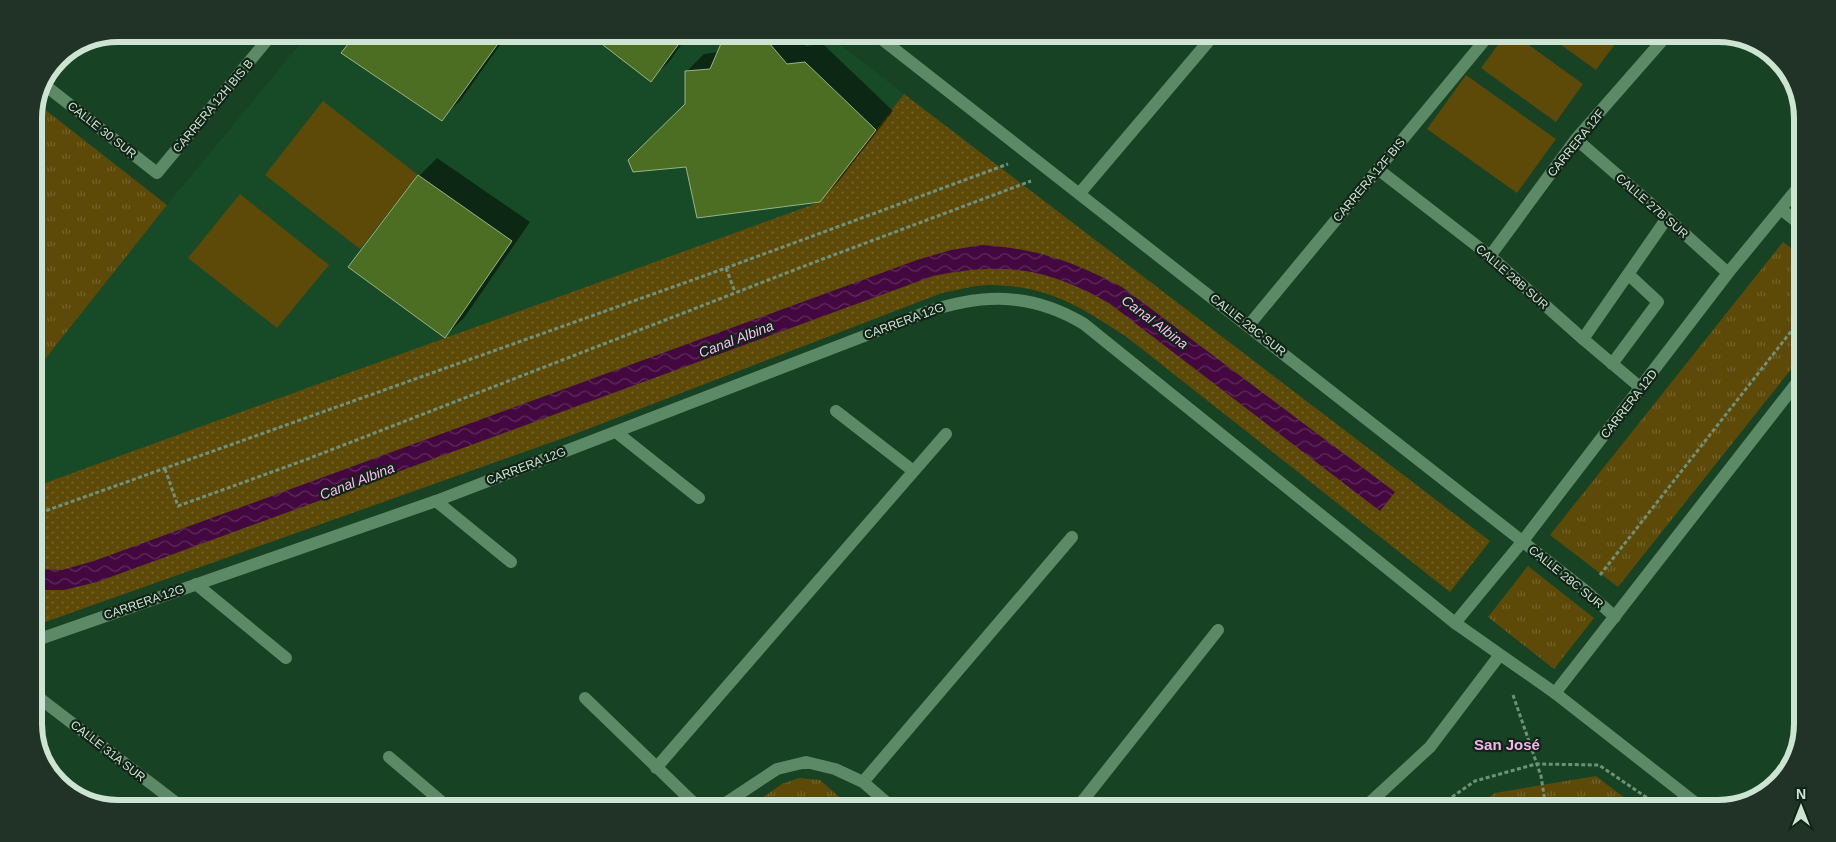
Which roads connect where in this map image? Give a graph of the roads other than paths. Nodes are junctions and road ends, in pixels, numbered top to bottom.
1 (266, 42) edge
2 (885, 42) edge
3 (1208, 42) edge
4 (1483, 42) edge
5 (1656, 42) edge
6 (49, 88) edge
7 (1576, 139) junction
8 (1379, 170) junction
9 (157, 173) joint
10 (1079, 194) junction
11 (1793, 195) edge
12 (1782, 210) junction
13 (1667, 218) junction
14 (1793, 219) edge
15 (1490, 256) junction
16 (1728, 273) junction
17 (1628, 274) junction
18 (1249, 325) junction
19 (1583, 339) junction
20 (1612, 364) junction
21 (1793, 387) edge
22 (1642, 388) junction
23 (836, 411) dead end
24 (616, 432) junction
25 (946, 434) dead end
26 (912, 470) junction
27 (699, 498) dead end
28 (436, 500) junction
29 (1072, 537) dead end
30 (1522, 542) junction
31 (511, 562) dead end
32 (196, 584) junction
33 (1615, 617) junction
34 (1455, 623) junction
35 (1218, 630) dead end
36 (43, 638) edge
37 (1499, 656) junction
38 (286, 658) dead end
39 (1555, 693) junction
40 (586, 698) dead end
41 (43, 701) edge
42 (389, 757) dead end
43 (656, 768) junction
44 (863, 782) junction
45 (171, 799) edge
46 (438, 799) edge
47 (689, 799) edge
48 (732, 799) edge
49 (883, 799) edge
50 (1084, 799) edge
51 (1374, 799) edge
52 (1690, 799) edge

1 - 9 street, CARRERA 12H BIS B
2 - 10 street, CALLE 28C SUR
3 - 10 street
4 - 8 street, CARRERA 12F BIS
5 - 7 street, CARRERA 12F
6 - 9 street, CALLE 30 SUR
7 - 13 street, CALLE 27B SUR
7 - 15 street, CARRERA 12F
8 - 15 street, CALLE 28B SUR
8 - 18 street, CARRERA 12F BIS
10 - 18 street, CALLE 28C SUR
11 - 12 street, CARRERA 12D
12 - 14 street
12 - 16 street, CARRERA 12D
13 - 16 street, CALLE 27B SUR
13 - 17 street
15 - 19 street, CALLE 28B SUR
16 - 22 street, CARRERA 12D
17 - 19 street
17 - 20 street
18 - 30 street, CALLE 28C SUR
19 - 20 street, CALLE 28B SUR
20 - 22 street, CALLE 28B SUR
21 - 33 street
22 - 30 street, CARRERA 12D
23 - 26 street
24 - 27 street
24 - 28 street, CARRERA 12G
24 - 34 street, CARRERA 12G
25 - 26 street
26 - 43 street
28 - 31 street
28 - 32 street, CARRERA 12G
29 - 44 street
30 - 33 street, CALLE 28C SUR
30 - 34 street, CARRERA 12D
32 - 36 street, CARRERA 12G
32 - 38 street
33 - 39 street
34 - 37 street
35 - 50 street
37 - 39 street
37 - 51 street
39 - 52 street
40 - 43 street
41 - 45 street, CALLE 31A SUR
42 - 46 street
43 - 47 street
44 - 48 street
44 - 49 street

